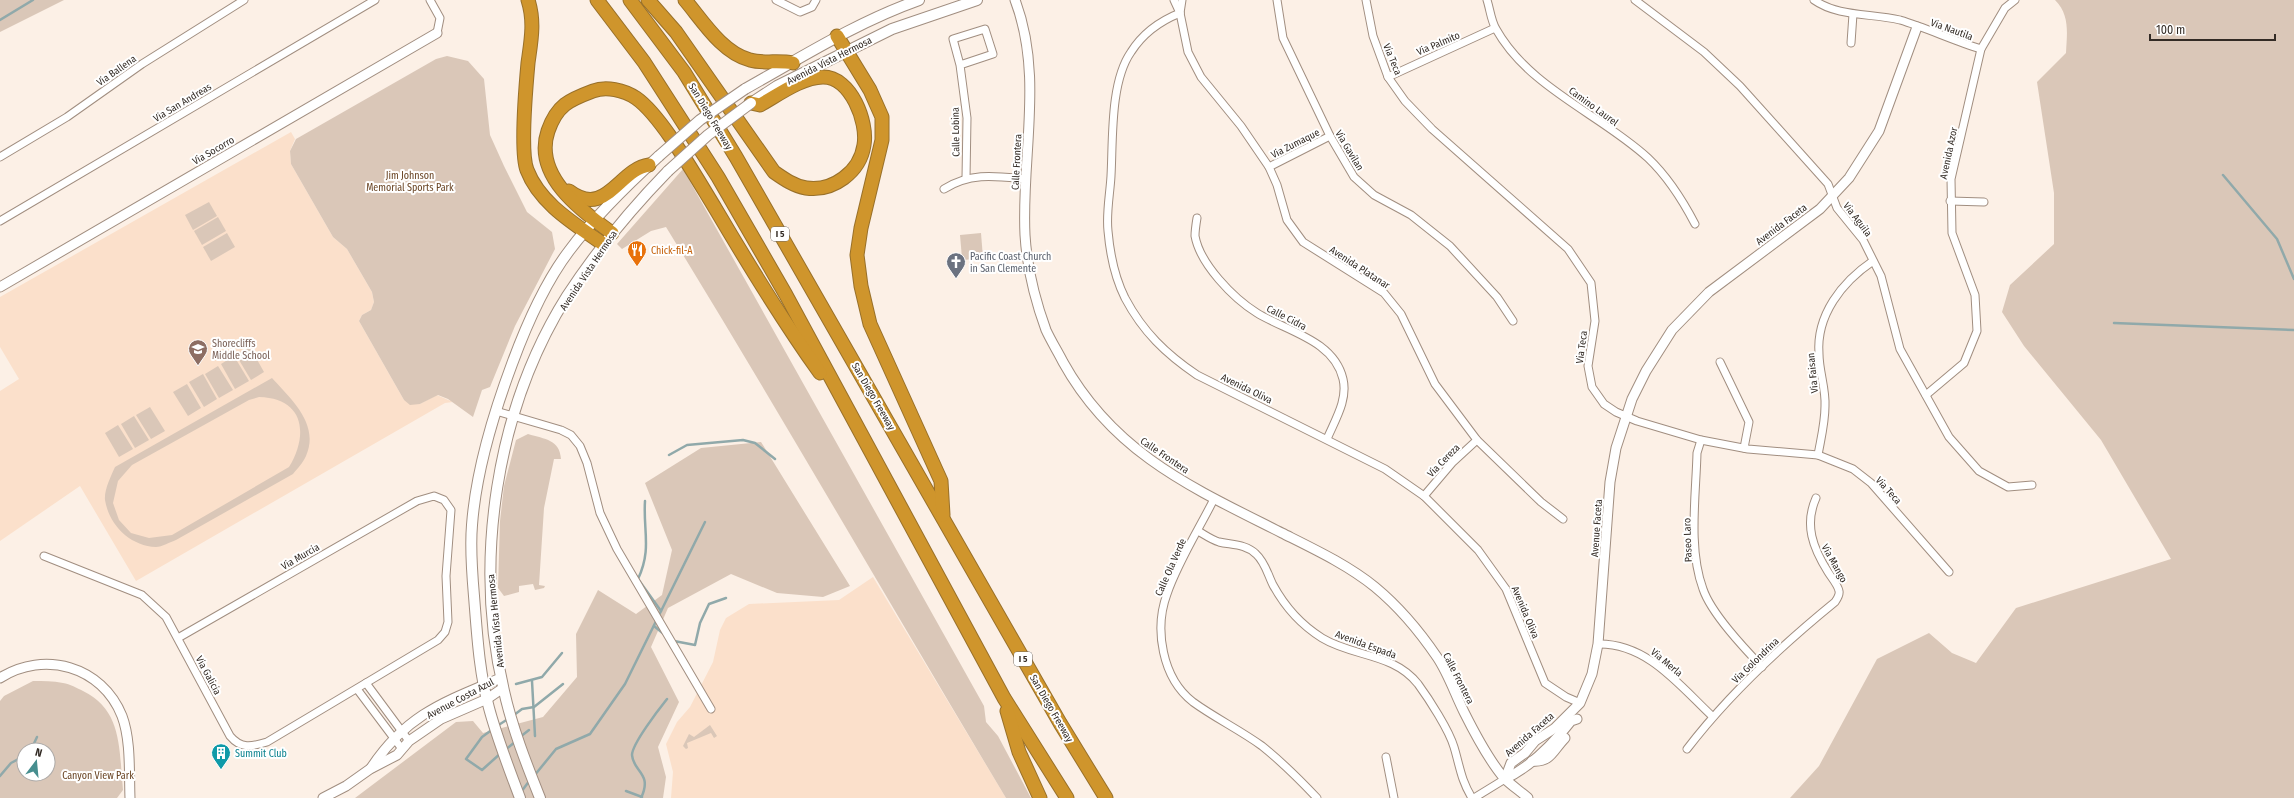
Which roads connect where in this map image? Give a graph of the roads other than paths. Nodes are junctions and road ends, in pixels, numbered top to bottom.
1 (244, 0) edge
2 (375, 0) edge
3 (430, 0) edge
4 (528, 0) edge
5 (597, 0) edge
6 (630, 0) edge
7 (648, 0) edge
8 (685, 0) edge
9 (776, 0) edge
10 (816, 0) edge
11 (919, 0) edge
12 (977, 0) edge
13 (1015, 0) edge
14 (1174, 0) edge
15 (1182, 0) edge
16 (1277, 0) edge
17 (1366, 0) edge
18 (1487, 0) edge
19 (1635, 0) edge
20 (1814, 0) edge
21 (2015, 0) edge
22 (1180, 13) junction
23 (1853, 14) junction
24 (1917, 26) junction
25 (1495, 28) junction
26 (437, 32) joint
27 (837, 36) junction
28 (1851, 43) dead end
29 (1981, 49) junction
30 (846, 50) junction
31 (792, 62) junction
32 (960, 65) junction
33 (1388, 77) junction
34 (751, 103) junction
35 (1330, 136) junction
36 (0, 157) edge
37 (654, 160) junction
38 (1269, 167) junction
39 (966, 178) junction
40 (1026, 179) junction
41 (560, 187) junction
42 (944, 190) dead end
43 (1833, 197) junction
44 (1950, 201) junction
45 (1984, 202) dead end
46 (1197, 218) dead end
47 (595, 220) junction
48 (0, 221) edge
49 (1695, 224) dead end
50 (585, 231) junction
51 (612, 233) junction
52 (603, 244) junction
53 (1874, 261) junction
54 (0, 287) edge
55 (1513, 321) dead end
56 (1720, 362) dead end
57 (1926, 395) junction
58 (496, 411) junction
59 (514, 416) junction
60 (1626, 416) junction
61 (852, 418) junction
62 (1327, 439) junction
63 (1477, 440) junction
64 (1701, 440) junction
65 (1744, 448) junction
66 (1818, 455) junction
67 (2032, 485) dead end
68 (434, 496) joint
69 (1424, 496) junction
70 (1816, 498) dead end
71 (1214, 499) junction
72 (943, 519) junction
73 (1563, 519) dead end
74 (1198, 531) junction
75 (44, 556) dead end
76 (1949, 572) dead end
77 (1839, 591) joint
78 (178, 638) junction
79 (1598, 644) junction
80 (1762, 667) junction
81 (0, 678) edge
82 (501, 678) junction
83 (366, 683) junction
84 (484, 685) junction
85 (503, 688) junction
86 (357, 689) junction
87 (1004, 698) junction
88 (1580, 703) junction
89 (488, 704) junction
90 (711, 709) dead end
91 (1712, 716) junction
92 (402, 730) junction
93 (1544, 735) junction
94 (393, 738) junction
95 (409, 741) junction
96 (1555, 744) junction
97 (1528, 747) junction
98 (402, 749) junction
99 (1687, 749) dead end
100 (1386, 757) dead end
101 (1534, 759) junction
102 (370, 770) junction
103 (1506, 779) junction
104 (129, 798) edge
105 (134, 798) edge
106 (323, 798) edge
107 (520, 798) edge
108 (540, 798) edge
109 (1040, 798) edge
110 (1067, 798) edge
111 (1106, 798) edge
112 (1317, 798) edge
113 (1394, 798) edge
114 (1473, 798) edge
115 (1528, 798) edge

1 - 36 street, Via Ballena
2 - 48 street, Via San Andreas
3 - 26 street
4 - 50 highway
5 - 61 highway, I 5
6 - 72 highway, San Diego Freeway / I 5
7 - 34 highway
8 - 31 highway
9 - 10 street
11 - 27 main road, Avenida Vista Hermosa
12 - 30 main road, Avenida Vista Hermosa
13 - 40 street, Calle Frontera
14 - 22 street, Avenida Platanar
15 - 22 street, Avenida Platanar
16 - 35 street, Via Gavilan
17 - 33 street, Via Teca
18 - 25 street, Camino Laurel
19 - 43 street, Via Aguila
20 - 23 street, Via Nautila
21 - 29 street, Avenida Azor
22 - 38 street, Avenida Platanar
22 - 62 street, Avenida Oliva
23 - 24 street, Via Nautila
23 - 28 street
24 - 29 street, Via Nautila
24 - 43 street, Avenida Faceta
25 - 33 street, Via Palmito
25 - 49 street, Camino Laurel
26 - 54 street, Via Socorro
27 - 30 highway
27 - 31 main road, Avenida Vista Hermosa
29 - 44 street, Avenida Azor
30 - 34 main road, Avenida Vista Hermosa
30 - 72 highway
31 - 37 main road, Avenida Vista Hermosa, bridge
32 - 32 street, Calle Lobina
32 - 39 street, Calle Lobina
33 - 60 street, Via Teca
34 - 51 main road, Avenida Vista Hermosa, bridge
35 - 38 street, Via Zumaque
35 - 55 street, Via Gavilan
37 - 41 highway
37 - 47 main road, Avenida Vista Hermosa
38 - 63 street, Avenida Platanar
39 - 40 street
39 - 42 street
40 - 71 street, Calle Frontera
41 - 47 highway
41 - 61 highway
43 - 53 street, Via Aguila
43 - 60 street, Avenida Faceta
44 - 45 street
44 - 57 street, Avenida Azor
46 - 62 street, Calle Cidra
47 - 50 main road, Avenida Vista Hermosa
47 - 51 highway
50 - 52 highway
50 - 58 main road, Avenida Vista Hermosa
51 - 52 main road, Avenida Vista Hermosa
52 - 59 main road, Avenida Vista Hermosa
53 - 57 street, Via Aguila
53 - 66 street, Via Faisan
56 - 65 street
57 - 67 street, Via Aguila
58 - 59 street
58 - 84 main road, Avenida Vista Hermosa
59 - 82 main road, Avenida Vista Hermosa
59 - 90 street
60 - 64 street, Via Teca
60 - 79 street, Avenue Faceta
61 - 87 highway, I 5
62 - 69 street, Avenida Oliva
63 - 69 street, Via Cereza
63 - 73 street, Avenida Platanar
64 - 65 street, Via Teca
64 - 80 street, Paseo Laro
65 - 66 street, Via Teca
66 - 76 street, Via Teca
68 - 78 street, Via Murcia
68 - 83 street, Via Galicia
69 - 88 street, Avenida Oliva
70 - 77 street, Via Mango
71 - 74 street, Calle Ola Verde
71 - 103 street, Calle Frontera
72 - 111 highway, San Diego Freeway / I 5
74 - 112 street, Calle Ola Verde
74 - 114 street, Avenida Espada
75 - 78 street, Via Galicia
77 - 80 street, Via Golondrina
78 - 86 street, Via Galicia
79 - 88 street, Avenida Faceta
79 - 91 street, Via Merla
80 - 91 street, Via Golondrina
81 - 104 street
82 - 84 street, Avenue Costa Azul
82 - 85 main road, Avenida Vista Hermosa
83 - 86 street, Via Galicia
83 - 92 street
84 - 89 main road, Avenida Vista Hermosa
84 - 92 street, Avenue Costa Azul
85 - 89 street, Avenue Costa Azul
85 - 108 main road, Avenida Vista Hermosa
86 - 94 street
87 - 109 highway
87 - 110 highway, I 5
88 - 93 street, Avenida Faceta
88 - 96 street, Avenida Faceta
89 - 95 street, Avenue Costa Azul
89 - 107 main road, Avenida Vista Hermosa
91 - 99 street, Via Golondrina
92 - 94 street, Avenue Costa Azul
92 - 95 street
93 - 96 street
93 - 97 street, Avenida Faceta
94 - 98 street
94 - 102 street, Avenue Costa Azul
95 - 98 street, Avenue Costa Azul
96 - 101 street, Avenida Faceta
97 - 101 street
97 - 103 street, Avenida Faceta
98 - 102 street, Avenue Costa Azul
100 - 113 street
101 - 103 street, Avenida Faceta
102 - 106 street, Avenue Costa Azul
103 - 114 street
103 - 115 street, Calle Frontera
104 - 105 street

